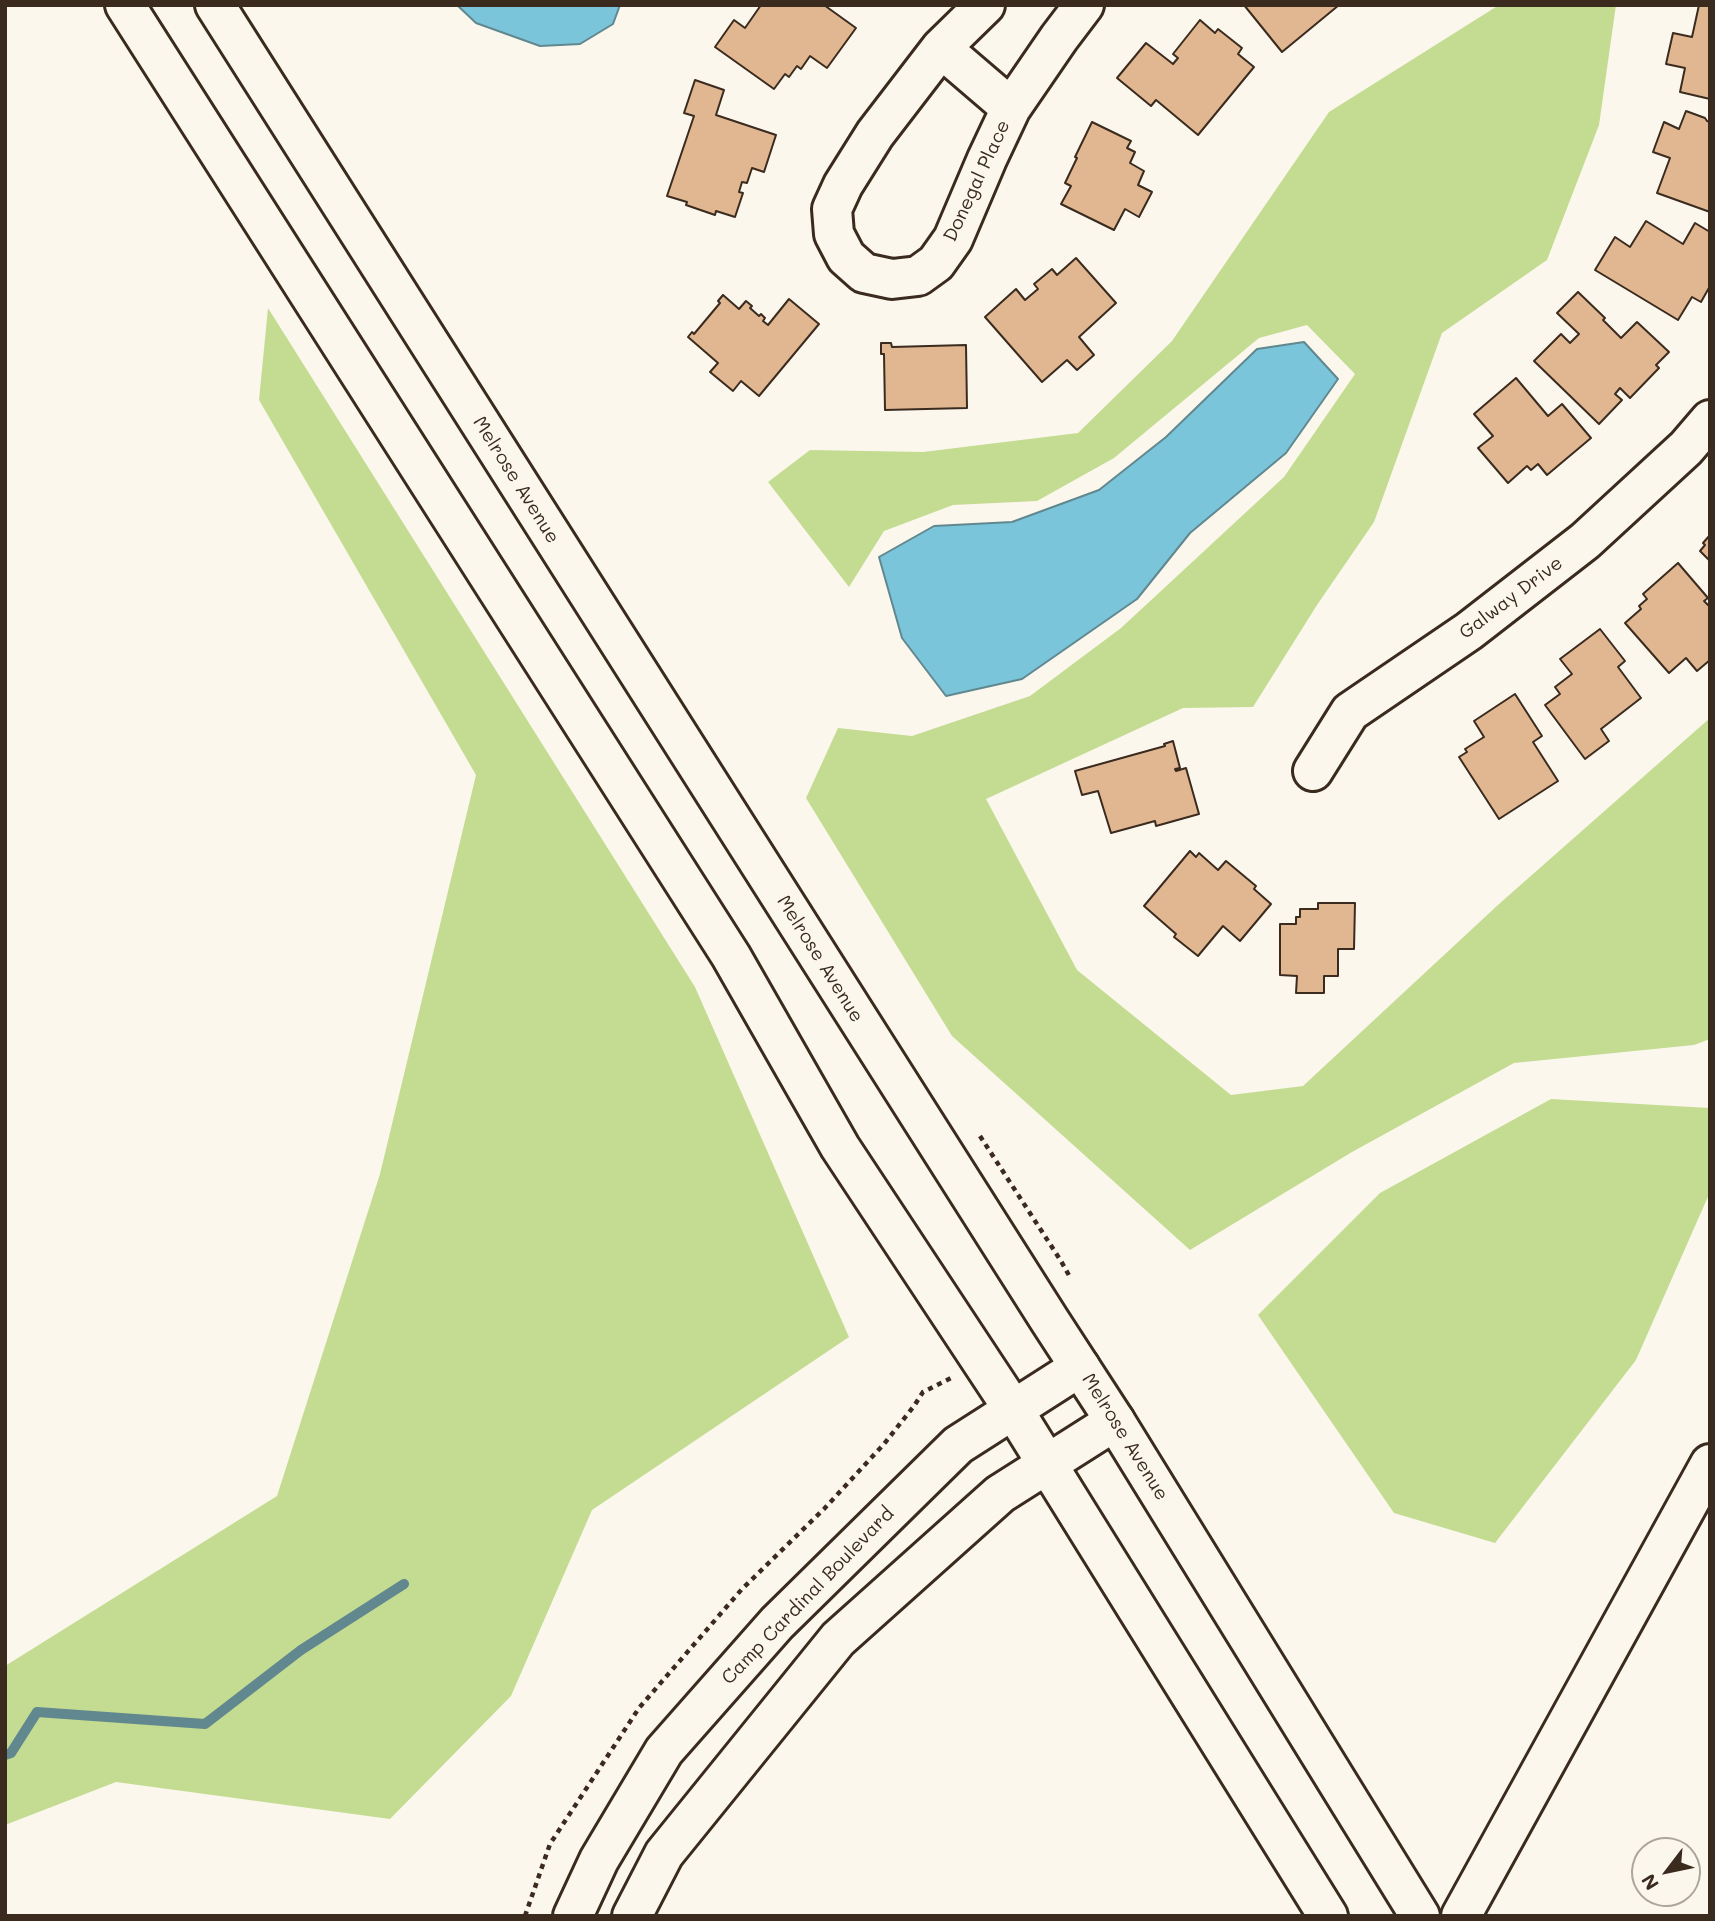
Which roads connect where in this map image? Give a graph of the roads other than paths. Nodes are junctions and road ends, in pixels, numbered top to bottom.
1 (125, 5) edge
2 (215, 5) edge
3 (985, 5) edge
4 (1084, 5) edge
5 (941, 48) junction
6 (1011, 108) junction
7 (1710, 420) edge
8 (1313, 771) dead end
9 (1080, 1367) junction
10 (1013, 1409) junction
11 (1115, 1421) junction
12 (1047, 1463) junction
13 (1710, 1464) edge
14 (573, 1916) edge
15 (632, 1916) edge
16 (1328, 1916) edge
17 (1420, 1916) edge
18 (1461, 1916) edge

1 - 10 main road
2 - 9 main road, Melrose Avenue
3 - 5 main road, Donegal Place
4 - 6 main road, Donegal Place
5 - 6 main road
5 - 6 main road, Donegal Place
7 - 8 main road, Galway Drive
9 - 10 main road, Camp Cardinal Boulevard
9 - 11 main road, Melrose Avenue
10 - 12 main road
10 - 14 main road, Camp Cardinal Boulevard
11 - 12 main road
11 - 17 main road, Melrose Avenue
12 - 15 main road
12 - 16 main road
13 - 18 main road

